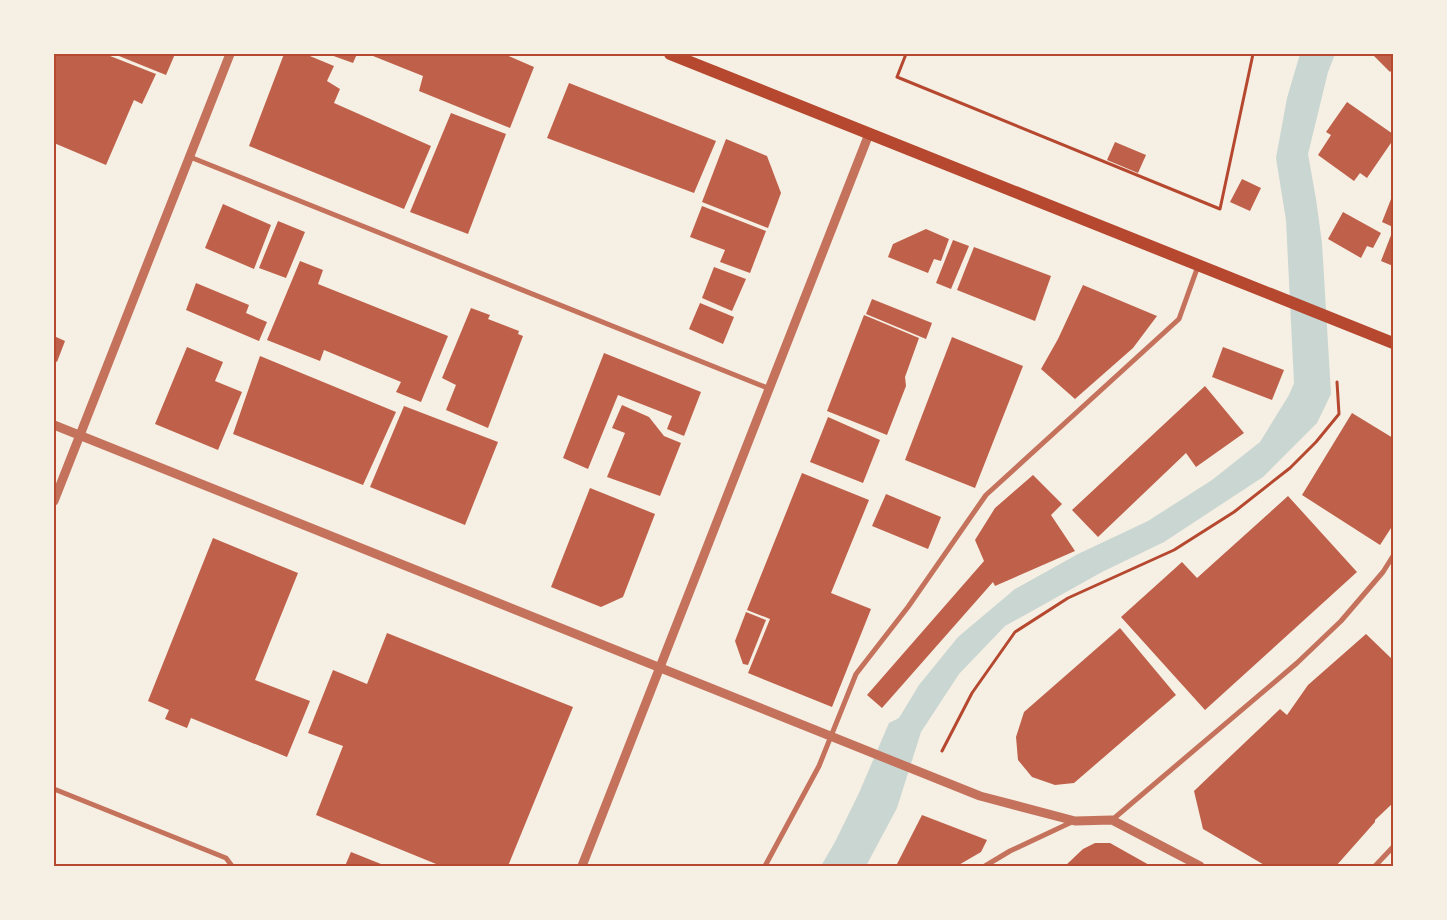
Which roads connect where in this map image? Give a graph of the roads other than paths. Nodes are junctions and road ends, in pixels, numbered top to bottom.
1 (230, 54) edge
2 (670, 54) edge
3 (869, 134) junction
4 (190, 157) junction
5 (1198, 265) junction
6 (1393, 343) edge
7 (770, 389) junction
8 (54, 426) edge
9 (79, 436) junction
10 (54, 501) edge
11 (1393, 556) edge
12 (660, 669) junction
13 (831, 737) junction
14 (54, 789) edge
15 (1112, 820) junction
16 (1075, 821) junction
17 (1393, 847) edge
18 (232, 866) edge
19 (582, 866) edge
20 (765, 866) edge
21 (985, 866) edge
22 (1200, 866) edge
23 (1375, 866) edge

1 - 4 street
2 - 3 main road
3 - 5 main road
3 - 7 street
4 - 7 street
4 - 9 street
5 - 6 main road
5 - 13 street
7 - 12 street
8 - 9 street
9 - 10 street
9 - 12 street
11 - 15 street
12 - 13 street
12 - 19 street
13 - 16 street
13 - 20 street
14 - 18 street
15 - 16 street
15 - 22 street
16 - 21 street
17 - 23 street

